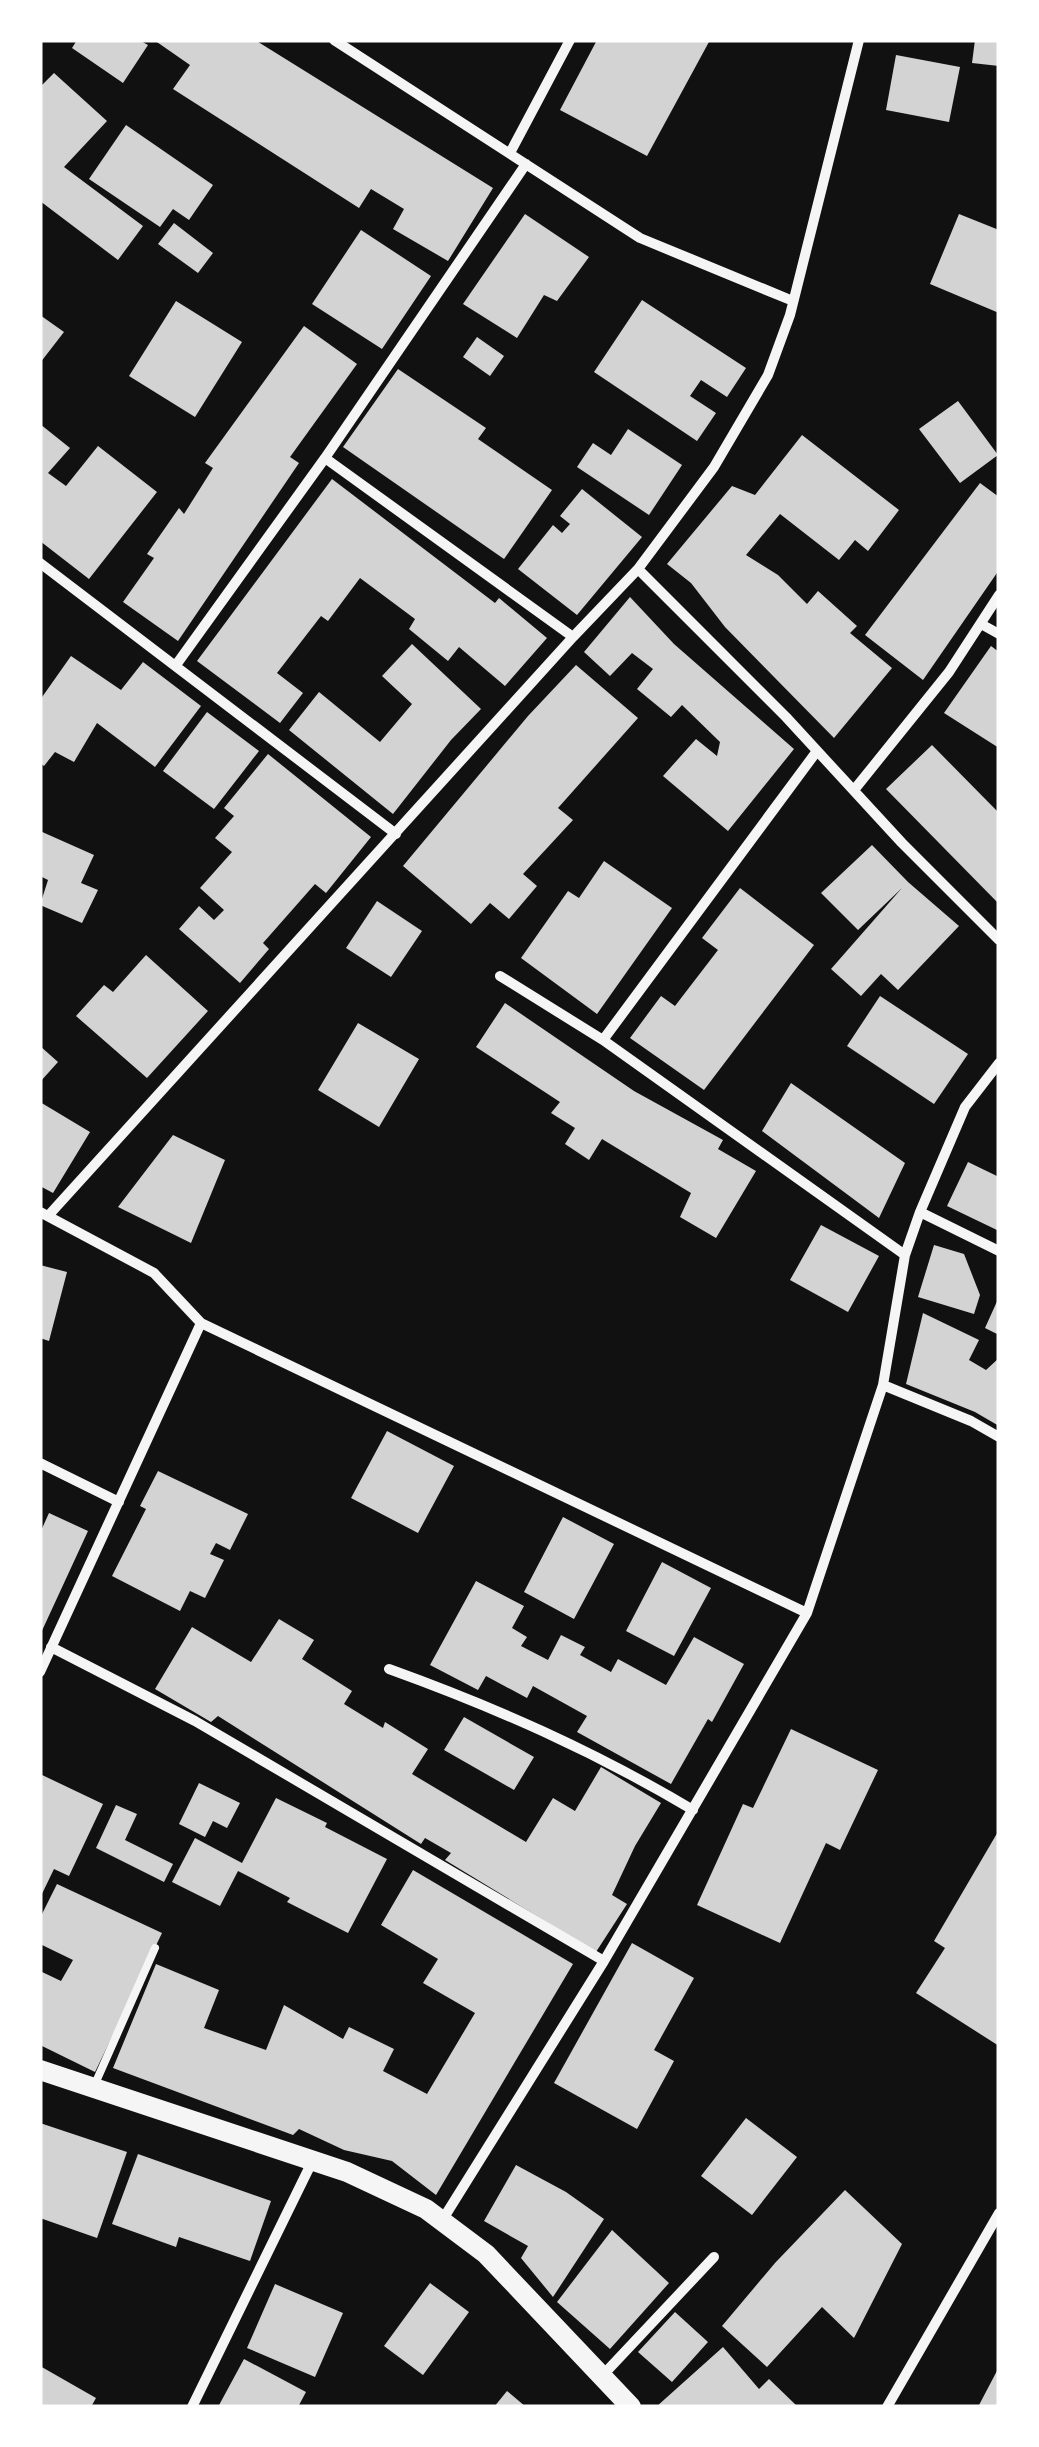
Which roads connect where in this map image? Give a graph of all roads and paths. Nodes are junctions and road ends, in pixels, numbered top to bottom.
1 (334, 40) edge
2 (570, 40) edge
3 (859, 40) edge
4 (510, 153) junction
5 (526, 164) junction
6 (794, 301) junction
7 (325, 458) junction
8 (40, 563) edge
9 (638, 569) junction
10 (999, 594) edge
11 (981, 624) junction
12 (999, 634) edge
13 (572, 637) junction
14 (176, 664) junction
15 (818, 751) junction
16 (854, 790) junction
17 (396, 834) junction
18 (999, 940) edge
19 (500, 976) dead end
20 (603, 1040) junction
21 (999, 1063) edge
22 (920, 1212) junction
23 (44, 1214) edge
24 (999, 1251) edge
25 (905, 1255) junction
26 (201, 1322) junction
27 (883, 1386) junction
28 (999, 1437) edge
29 (40, 1463) edge
30 (119, 1502) junction
31 (807, 1613) junction
32 (51, 1647) junction
33 (389, 1668) dead end
34 (40, 1672) edge
35 (693, 1810) junction
36 (155, 1948) dead end
37 (604, 1961) junction
38 (40, 2070) edge
39 (94, 2088) junction
40 (312, 2162) junction
41 (999, 2213) edge
42 (443, 2220) junction
43 (714, 2257) dead end
44 (604, 2375) junction
45 (192, 2407) edge
46 (630, 2407) edge
47 (887, 2407) edge

1 - 4 street
2 - 4 street
3 - 6 street
4 - 5 street
5 - 6 street
5 - 7 street
6 - 9 street
7 - 13 street
7 - 14 street
8 - 14 street
9 - 13 street
9 - 15 street
10 - 11 street
11 - 12 street
11 - 16 street
13 - 17 street
14 - 17 street
15 - 16 street
15 - 20 street
16 - 18 street
17 - 23 street
19 - 20 street
20 - 25 street
21 - 22 street
22 - 24 street
22 - 25 street
23 - 26 street
25 - 27 street
26 - 30 street
26 - 31 street
27 - 28 street
27 - 31 street
29 - 30 street
30 - 32 street
31 - 35 street
32 - 34 street
32 - 37 street
33 - 35 street
35 - 37 street
36 - 39 lane
37 - 42 street
38 - 39 main road
39 - 40 main road
40 - 42 main road
40 - 45 street
41 - 47 street
42 - 44 main road
43 - 44 street
44 - 46 main road

